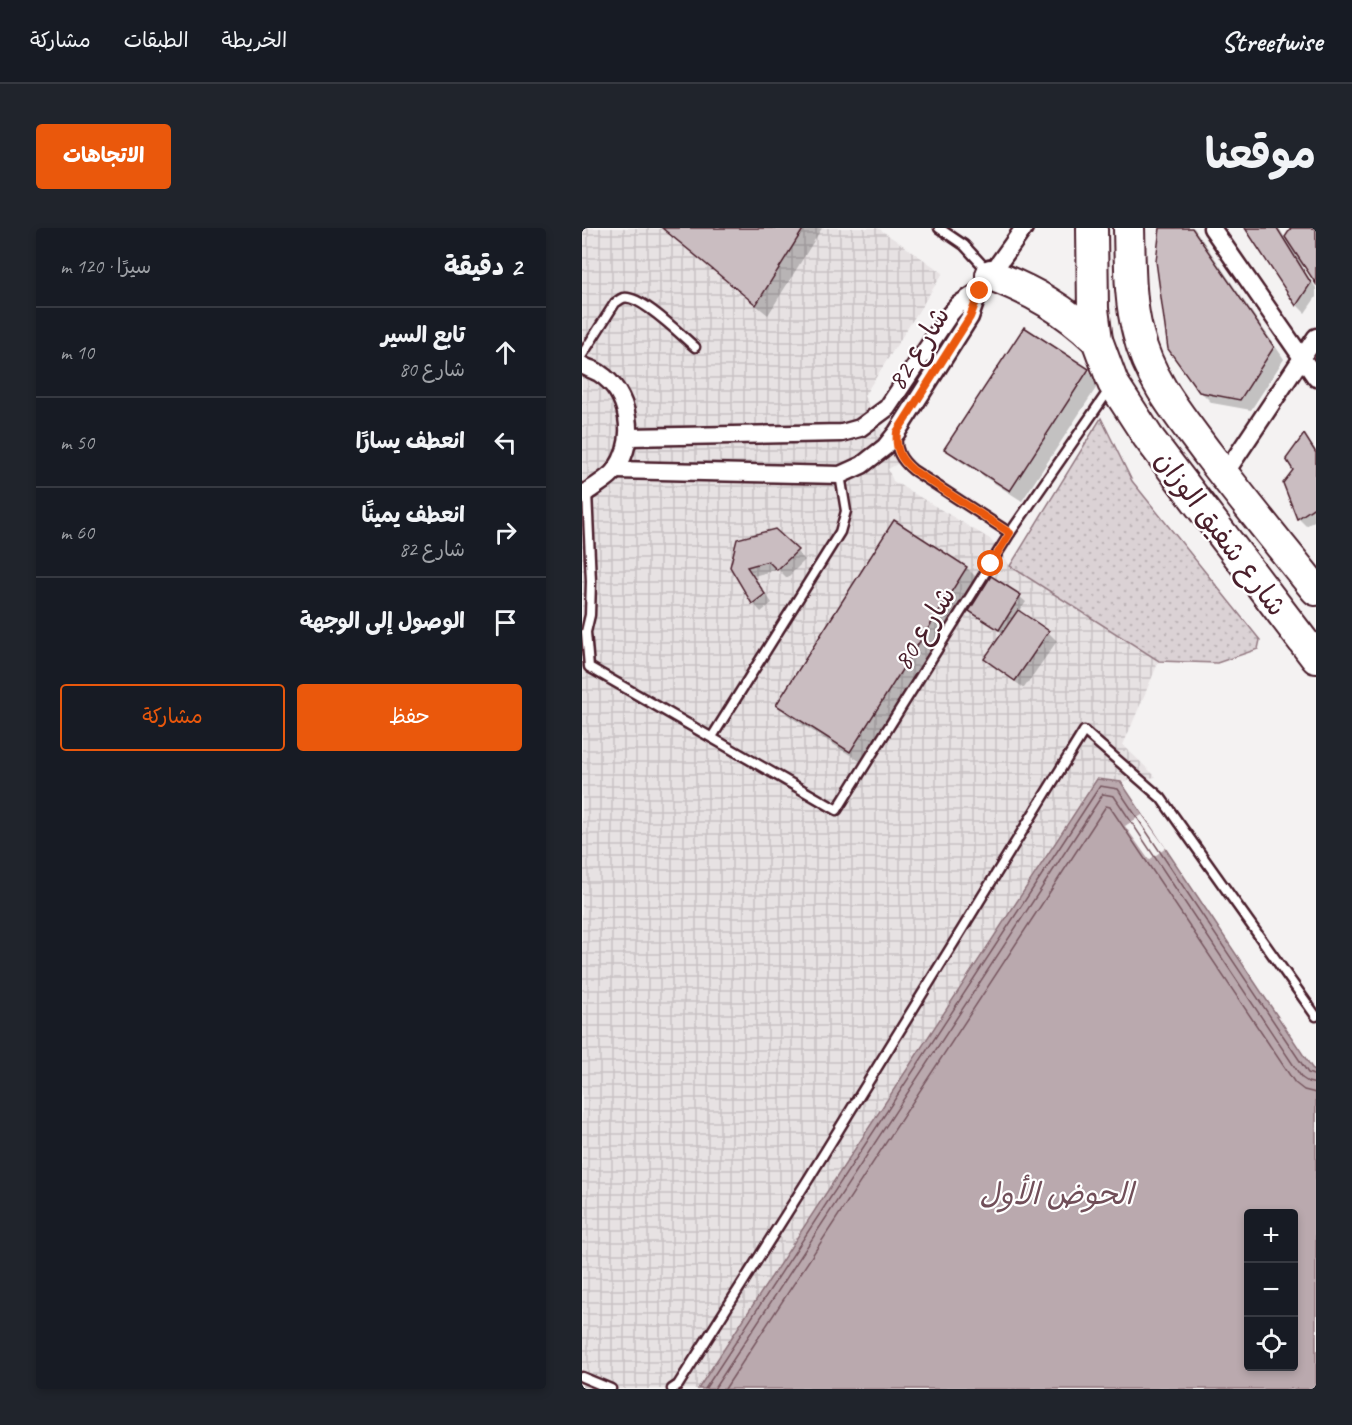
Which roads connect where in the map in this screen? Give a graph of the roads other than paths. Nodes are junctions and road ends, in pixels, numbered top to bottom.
1 (939, 228) edge
2 (1024, 228) edge
3 (1092, 228) edge
4 (1129, 228) edge
5 (1212, 228) edge
6 (985, 283) junction
7 (1316, 337) edge
8 (1097, 340) junction
9 (695, 347) dead end
10 (582, 355) edge
11 (1302, 358) junction
12 (582, 365) edge
13 (1316, 378) edge
14 (1113, 383) junction
15 (887, 408) junction
16 (897, 432) junction
17 (628, 437) junction
18 (615, 471) junction
19 (840, 475) junction
20 (1224, 475) junction
21 (585, 493) edge
22 (1010, 533) junction
23 (1316, 590) edge
24 (584, 628) edge
25 (1316, 658) edge
26 (585, 667) edge
27 (712, 737) junction
28 (1316, 1016) edge
29 (582, 1377) edge
30 (611, 1389) edge
31 (672, 1389) edge

1 - 6 lane
2 - 6 street, شارع 82
3 - 8 highway
4 - 20 highway, شارع شفيق الوزان
5 - 11 street
6 - 8 highway
6 - 15 street, شارع 82
6 - 16 street, شارع 82
7 - 11 street
8 - 14 highway, شارع شفيق الوزان
9 - 10 lane
11 - 13 street
11 - 20 street
12 - 17 street
14 - 22 lane, شارع 80
14 - 25 highway, شارع شفيق الوزان
15 - 16 street
15 - 17 street, شارع 82
16 - 19 street, شارع 82
16 - 22 lane
17 - 18 street
18 - 19 street
18 - 21 street
19 - 27 lane
20 - 23 highway, شارع شفيق الوزان
21 - 24 lane
22 - 27 lane, شارع 80
24 - 26 lane
26 - 27 lane
28 - 31 lane
29 - 30 lane

